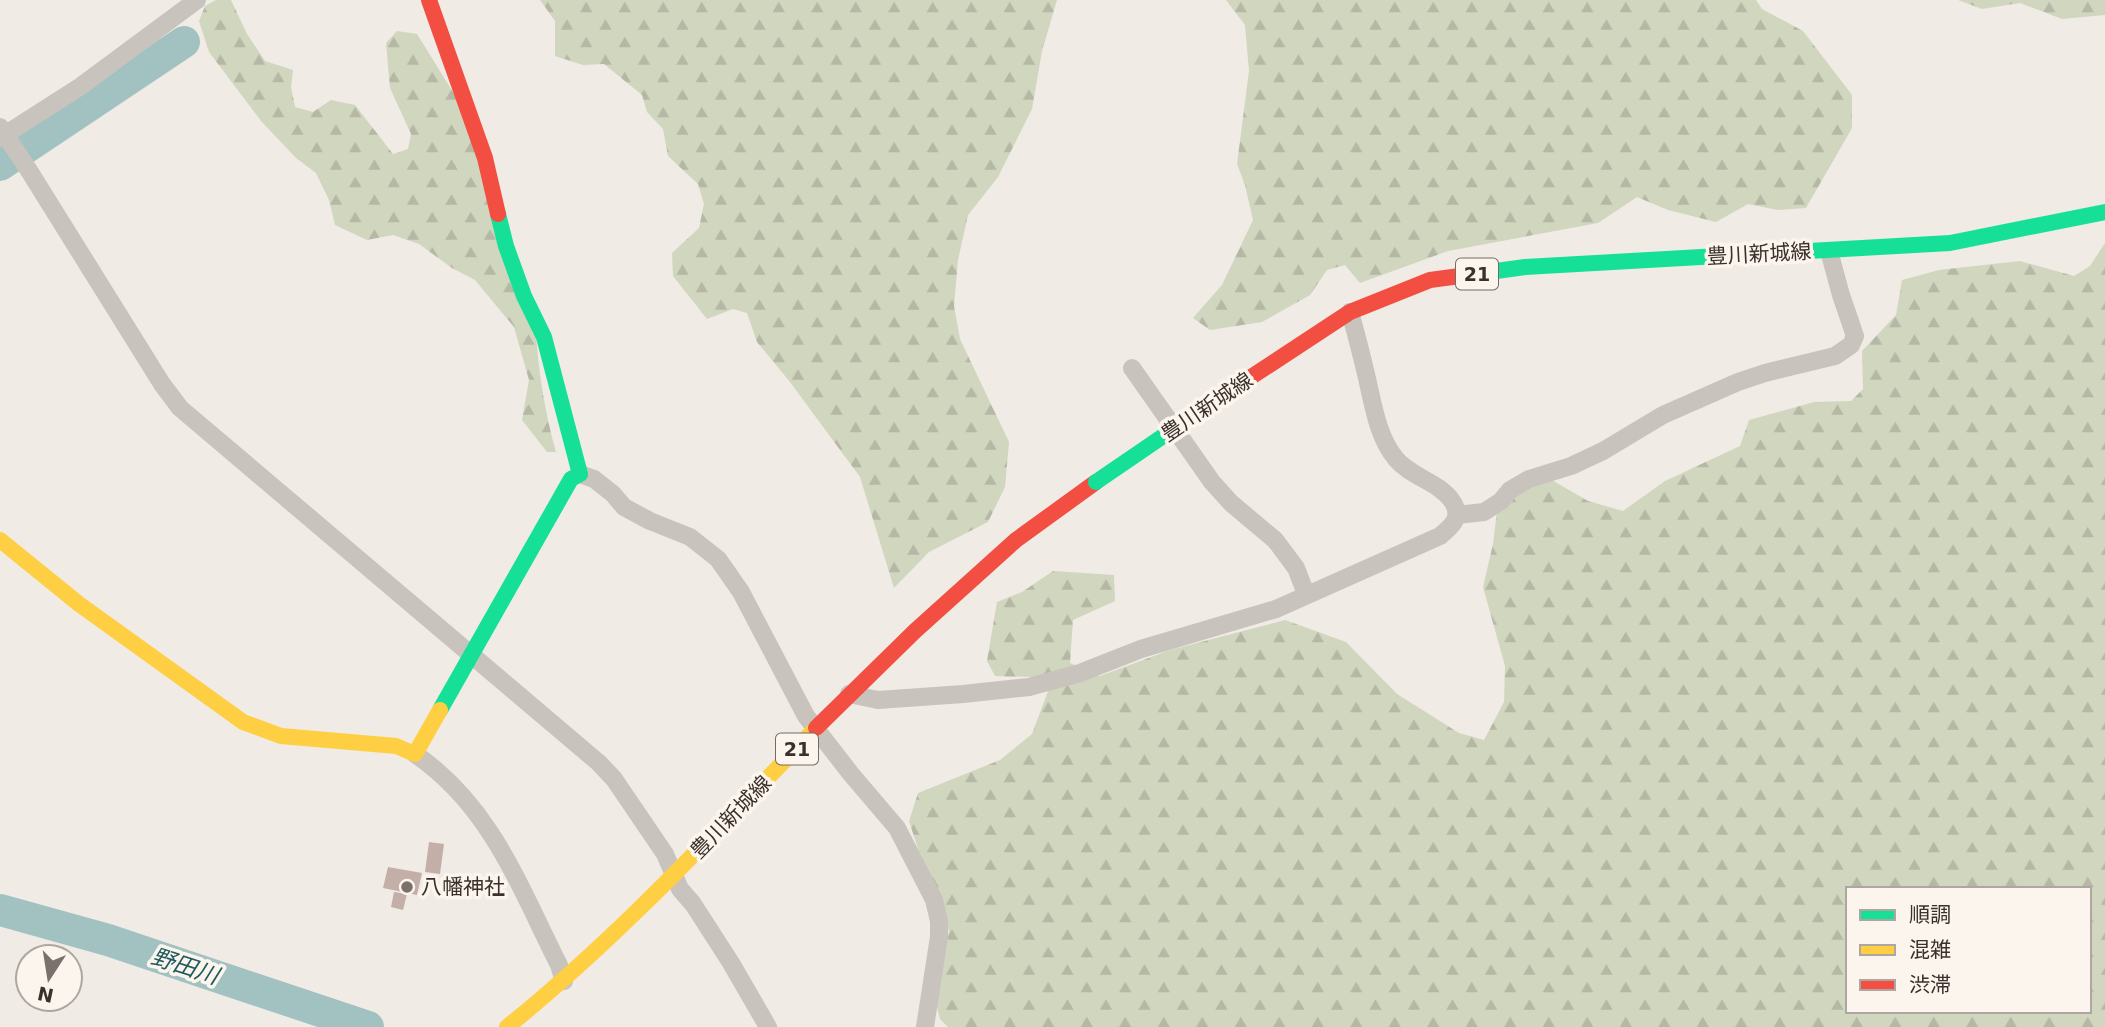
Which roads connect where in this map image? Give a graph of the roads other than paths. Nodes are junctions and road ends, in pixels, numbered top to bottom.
1 (197, 0) edge
2 (429, 0) edge
3 (4, 135) edge
4 (2105, 212) edge
5 (1829, 251) junction
6 (1350, 312) junction
7 (1132, 368) dead end
8 (580, 474) junction
9 (1457, 515) junction
10 (0, 541) edge
11 (1306, 594) junction
12 (473, 655) junction
13 (849, 694) junction
14 (816, 730) junction
15 (415, 754) junction
16 (674, 874) junction
17 (564, 981) junction
18 (507, 1027) edge
19 (768, 1027) edge
20 (925, 1027) edge

1 - 3 street
2 - 8 main road
3 - 12 street
4 - 5 main road, 豊川新城線 / 21
5 - 6 main road, 豊川新城線 / 21
5 - 9 street
6 - 9 street
6 - 13 main road, 豊川新城線 / 21, bridge
7 - 11 street
8 - 12 main road
8 - 14 street
9 - 11 street
10 - 15 main road
11 - 13 street
12 - 15 main road
12 - 16 street
13 - 14 main road, 豊川新城線 / 21
14 - 16 main road, 豊川新城線 / 21
14 - 20 street
15 - 17 street
16 - 17 main road, 豊川新城線 / 21
16 - 19 street
17 - 18 main road, 豊川新城線 / 21

